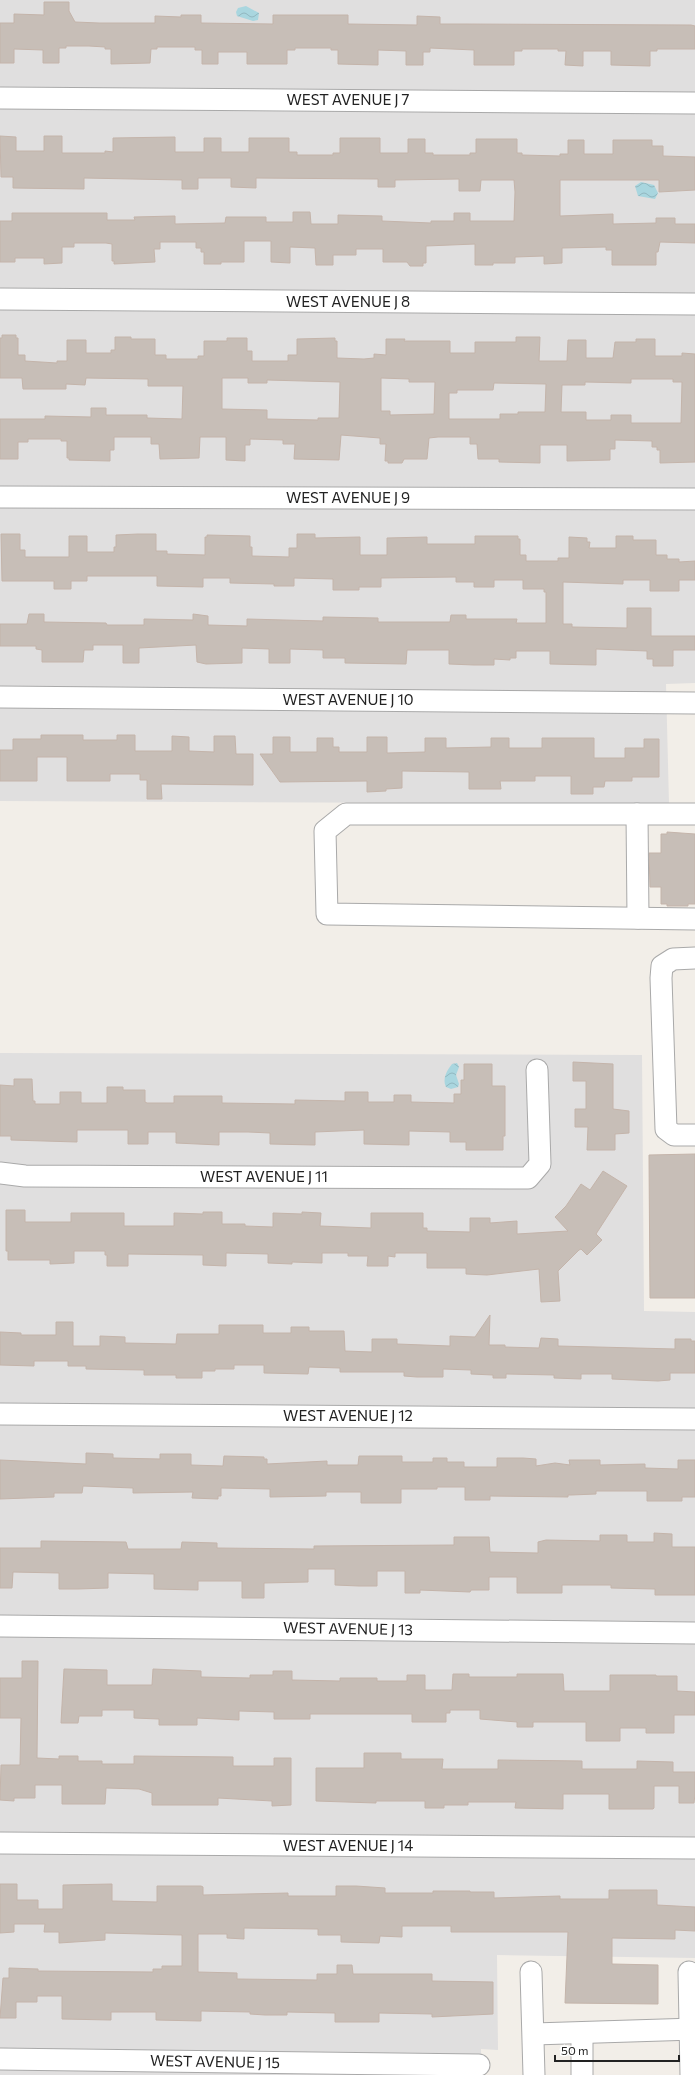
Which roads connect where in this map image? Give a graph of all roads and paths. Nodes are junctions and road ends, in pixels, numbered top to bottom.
1 (0, 98) edge
2 (695, 103) edge
3 (0, 300) edge
4 (695, 304) edge
5 (0, 497) edge
6 (695, 499) edge
7 (0, 697) edge
8 (695, 703) edge
9 (637, 814) junction
10 (695, 814) edge
11 (638, 918) junction
12 (695, 918) edge
13 (695, 958) edge
14 (537, 1070) dead end
15 (695, 1136) edge
16 (0, 1173) edge
17 (0, 1414) edge
18 (695, 1419) edge
19 (0, 1626) edge
20 (695, 1632) edge
21 (0, 1843) edge
22 (695, 1848) edge
23 (531, 1972) dead end
24 (689, 1972) dead end
25 (692, 2029) edge
26 (582, 2033) junction
27 (534, 2034) junction
28 (693, 2050) edge
29 (0, 2059) edge
30 (479, 2065) dead end
31 (534, 2075) edge
32 (582, 2075) edge
33 (691, 2075) edge

1 - 2 street, WEST AVENUE J 7
3 - 4 street, WEST AVENUE J 8
5 - 6 street, WEST AVENUE J 9
7 - 8 street, WEST AVENUE J 10
9 - 10 street
9 - 11 street
9 - 11 street
11 - 12 street
13 - 15 street
14 - 16 street, WEST AVENUE J 11
17 - 18 street, WEST AVENUE J 12
19 - 20 street, WEST AVENUE J 13
21 - 22 street, WEST AVENUE J 14
23 - 27 street
24 - 25 street
25 - 26 street
25 - 28 street
26 - 27 street
26 - 32 street
27 - 31 street
28 - 33 street
29 - 30 street, WEST AVENUE J 15

